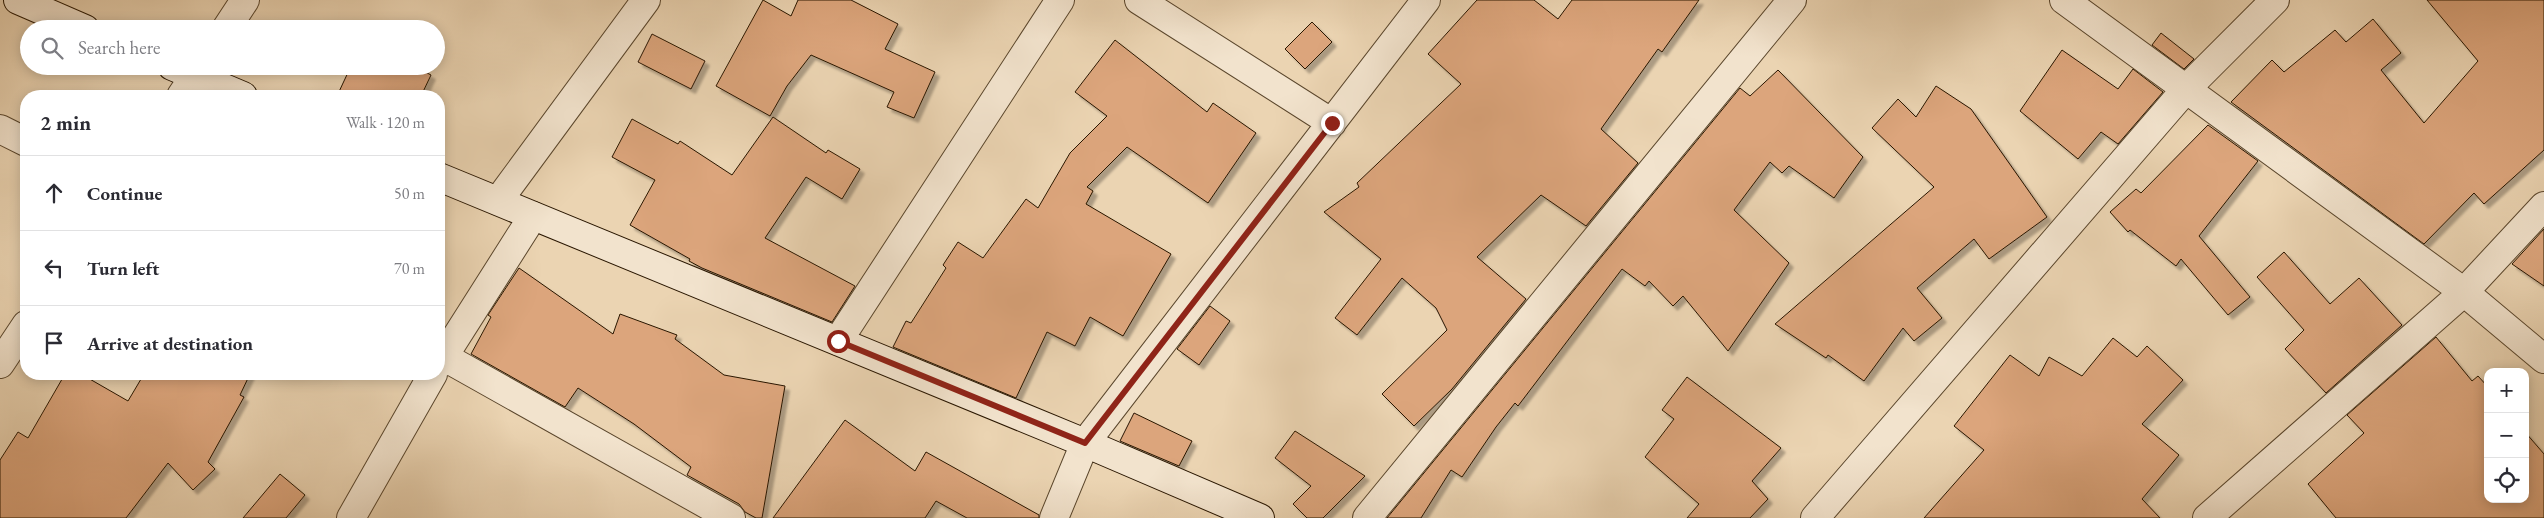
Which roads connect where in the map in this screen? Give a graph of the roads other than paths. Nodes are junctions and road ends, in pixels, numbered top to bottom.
1 (18, 0) edge
2 (245, 0) edge
3 (646, 0) edge
4 (1060, 0) edge
5 (1139, 0) edge
6 (1426, 0) edge
7 (1792, 0) edge
8 (2064, 0) edge
9 (2275, 0) edge
10 (64, 20) edge
11 (232, 20) edge
12 (187, 76) edge
13 (2186, 89) junction
14 (227, 90) edge
15 (1332, 123) junction
16 (0, 129) edge
17 (20, 139) edge
18 (445, 179) edge
19 (498, 201) junction
20 (2544, 206) edge
21 (533, 216) junction
22 (2464, 292) junction
23 (20, 335) edge
24 (838, 341) junction
25 (445, 353) edge
26 (2544, 359) edge
27 (0, 364) edge
28 (445, 365) edge
29 (429, 380) edge
30 (1085, 443) junction
31 (351, 518) edge
32 (731, 518) edge
33 (1054, 518) edge
34 (1260, 518) edge
35 (1367, 518) edge
36 (1815, 518) edge
37 (2207, 518) edge

1 - 10 street
2 - 11 street
3 - 19 street
4 - 24 street
5 - 15 street
6 - 15 street
7 - 35 street
8 - 13 street
9 - 13 street
12 - 14 street
13 - 22 street
13 - 36 street
15 - 30 street
16 - 17 street
18 - 19 street
19 - 21 street
20 - 22 street
21 - 24 street
21 - 25 street
22 - 26 street
22 - 37 street
23 - 27 street
24 - 30 street
28 - 32 street
29 - 31 street
30 - 33 street
30 - 34 street

